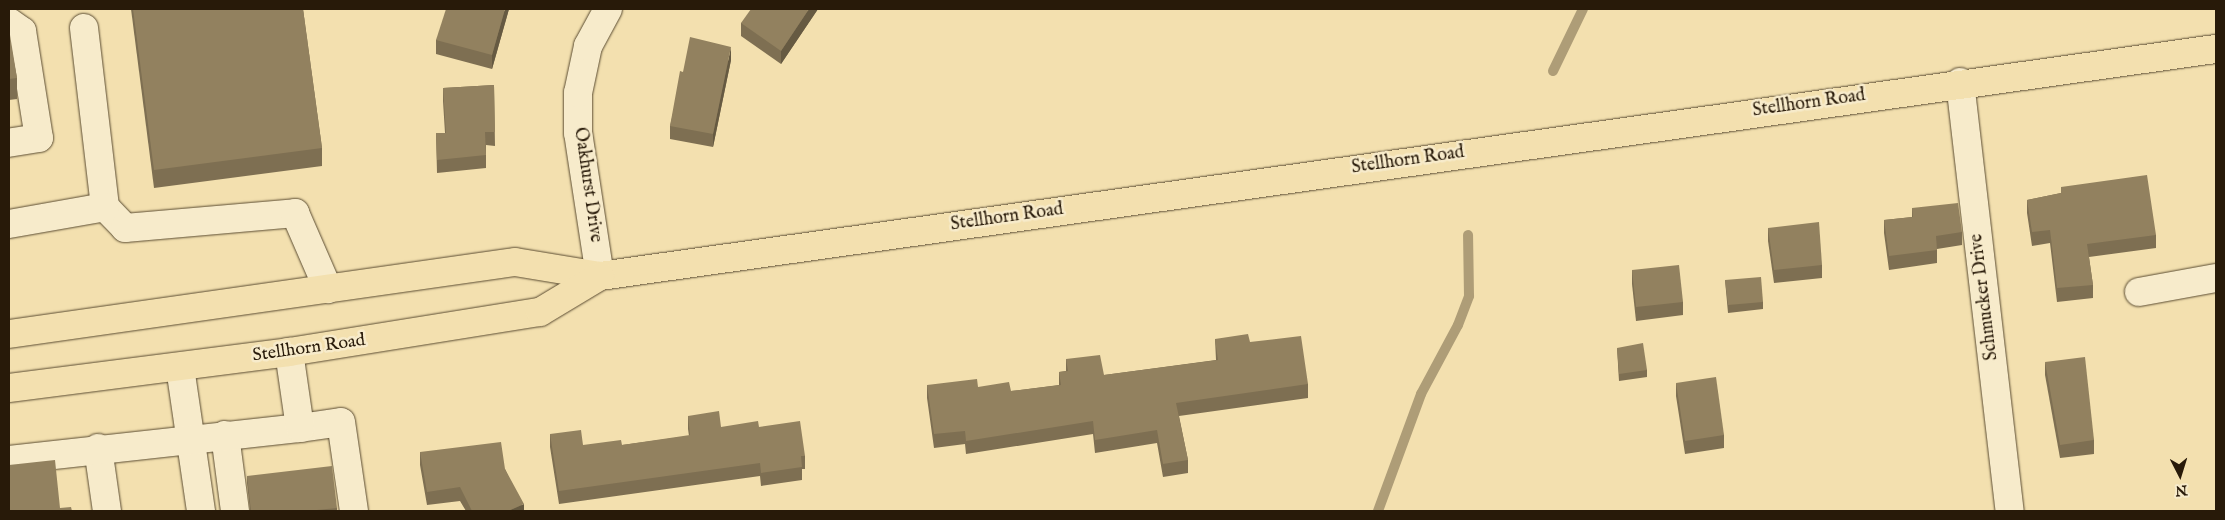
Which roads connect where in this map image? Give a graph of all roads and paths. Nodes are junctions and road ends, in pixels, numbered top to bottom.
1 (608, 9) edge
2 (9, 22) edge
3 (84, 28) dead end
4 (2216, 49) edge
5 (1960, 82) junction
6 (9, 143) edge
7 (104, 208) junction
8 (9, 224) edge
9 (600, 276) junction
10 (2216, 278) edge
11 (328, 289) junction
12 (2139, 292) dead end
13 (9, 334) edge
14 (289, 352) junction
15 (180, 367) junction
16 (9, 388) edge
17 (300, 428) junction
18 (225, 435) junction
19 (192, 438) junction
20 (98, 448) junction
21 (9, 460) edge
22 (107, 511) edge
23 (201, 511) edge
24 (235, 511) edge
25 (354, 511) edge
26 (2010, 511) edge

1 - 9 street, Oakhurst Drive
2 - 6 street
3 - 7 street
4 - 5 main road, Stellhorn Road
5 - 9 main road, Stellhorn Road
5 - 26 street, Schmucker Drive
7 - 8 street
7 - 11 street
9 - 11 main road, Stellhorn Road
9 - 14 main road, Stellhorn Road
10 - 12 street
11 - 13 main road, Stellhorn Road
14 - 15 main road, Stellhorn Road
14 - 17 street
15 - 16 main road, Stellhorn Road
15 - 19 street
17 - 18 street
17 - 25 street
18 - 19 street
18 - 24 street
19 - 20 street
19 - 23 street
20 - 21 street
20 - 22 street

